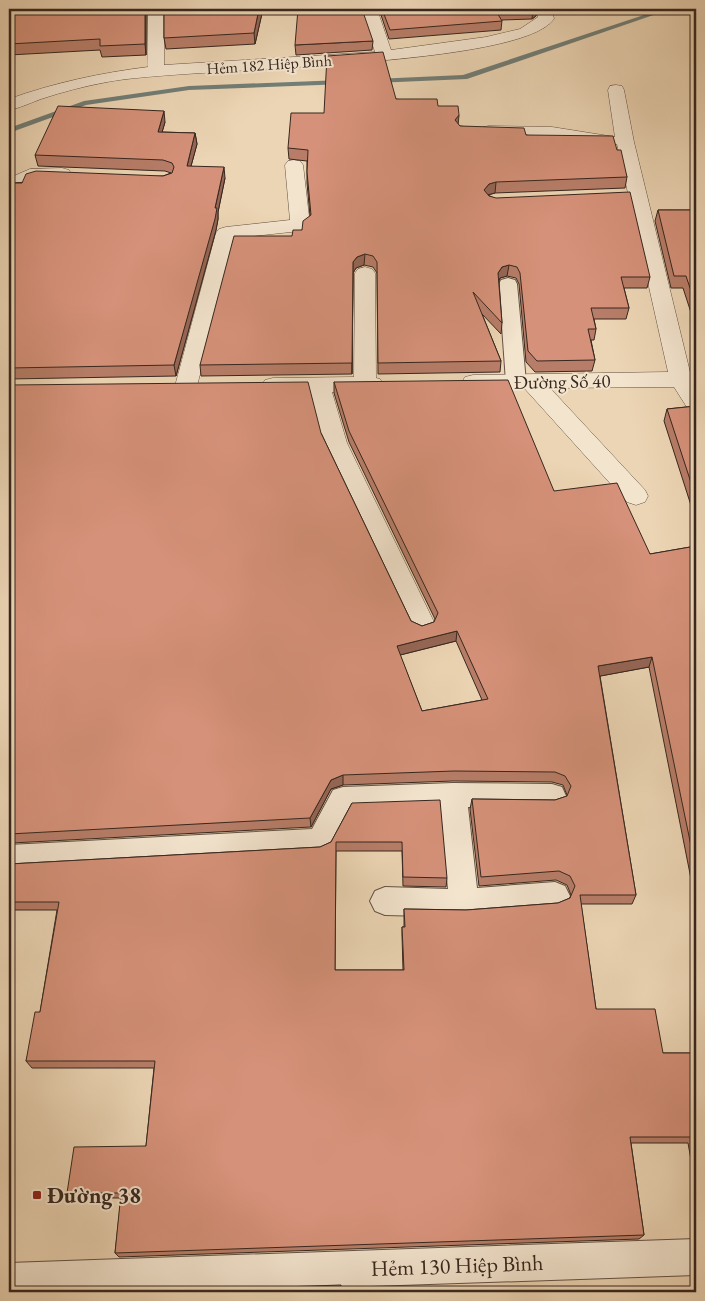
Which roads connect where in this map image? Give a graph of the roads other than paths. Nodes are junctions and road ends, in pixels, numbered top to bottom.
1 (156, 9) edge
2 (369, 9) edge
3 (544, 9) edge
4 (384, 56) junction
5 (156, 71) junction
6 (616, 90) dead end
7 (9, 105) edge
8 (474, 131) edge
9 (625, 142) junction
10 (294, 165) edge
11 (79, 175) edge
12 (9, 186) edge
13 (365, 273) dead end
14 (508, 284) dead end
15 (689, 380) edge
16 (523, 382) junction
17 (393, 383) edge
18 (450, 383) edge
19 (319, 384) junction
20 (365, 384) junction
21 (252, 385) edge
22 (186, 386) edge
23 (696, 404) edge
24 (636, 496) dead end
25 (422, 624) edge
26 (453, 795) junction
27 (552, 796) dead end
28 (9, 858) edge
29 (555, 896) dead end
30 (385, 901) dead end
31 (464, 903) junction
32 (696, 1257) edge
33 (9, 1280) edge

1 - 5 street
2 - 4 street
3 - 4 street, Hẻm 182 Hiệp Bình
4 - 5 street, Hẻm 182 Hiệp Bình
5 - 7 street, Hẻm 182 Hiệp Bình
6 - 9 street
8 - 9 street
9 - 15 street
10 - 22 street
11 - 12 street
13 - 20 street
14 - 16 lane
15 - 16 street, Đường Số 40
15 - 23 street
16 - 18 street, Đường Số 40
16 - 24 street
17 - 20 street
19 - 20 street
19 - 21 street
19 - 25 street
26 - 27 lane
26 - 28 lane
26 - 31 lane
29 - 31 lane
30 - 31 lane
32 - 33 lane, Hẻm 130 Hiệp Bình

